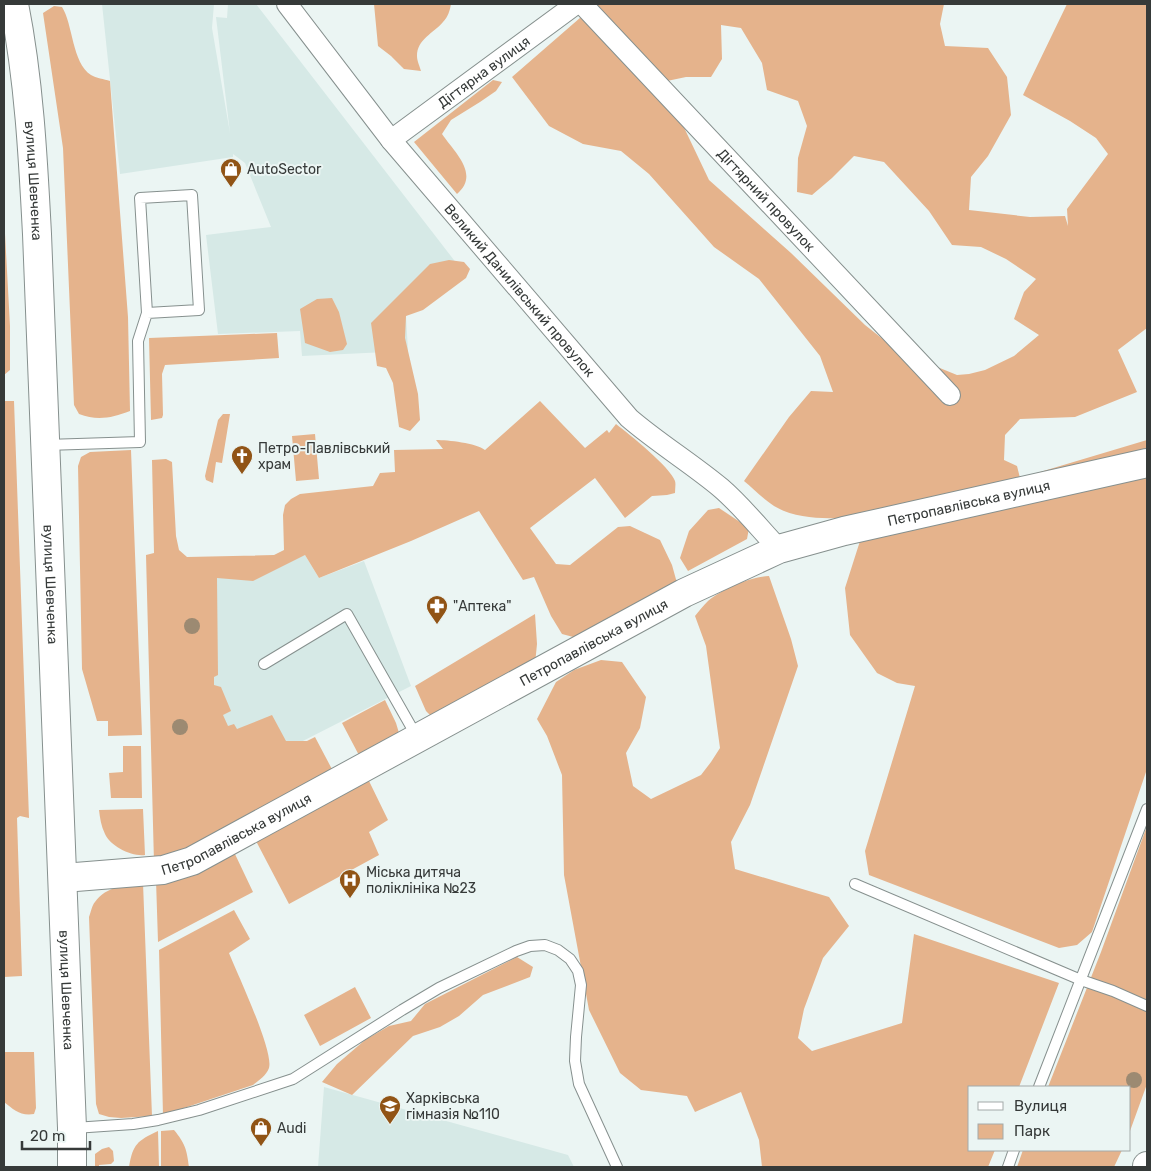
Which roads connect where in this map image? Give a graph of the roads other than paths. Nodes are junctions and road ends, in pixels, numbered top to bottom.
1 (287, 4) edge
2 (576, 4) edge
3 (582, 4) edge
4 (17, 5) edge
5 (391, 140) junction
6 (147, 313) junction
7 (950, 395) dead end
8 (46, 445) junction
9 (1147, 463) edge
10 (779, 549) junction
11 (264, 664) dead end
12 (417, 738) junction
13 (1147, 809) edge
14 (63, 878) junction
15 (855, 884) dead end
16 (1081, 980) junction
17 (1147, 1006) edge
18 (1039, 1086) edge
19 (72, 1128) junction
20 (1014, 1151) edge
21 (72, 1167) edge
22 (617, 1167) edge
23 (1008, 1167) edge

1 - 5 street, Великий Данилівський провулок
2 - 5 street, Дігтярна вулиця
3 - 7 street, Дігтярний провулок
4 - 8 street, вулиця Шевченка
5 - 10 street, Великий Данилівський провулок
6 - 6 lane
6 - 8 lane
8 - 14 street, вулиця Шевченка
9 - 10 street, Петропавлівська вулиця
10 - 12 street, Петропавлівська вулиця
11 - 12 lane
12 - 14 street, Петропавлівська вулиця
13 - 16 lane
14 - 19 street, вулиця Шевченка
15 - 16 lane
16 - 17 lane
16 - 18 lane
19 - 21 street, вулиця Шевченка
19 - 22 lane
20 - 23 lane

